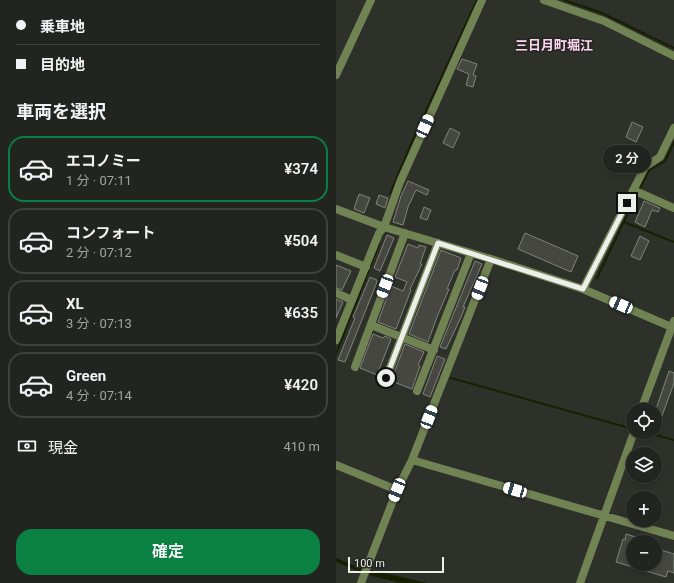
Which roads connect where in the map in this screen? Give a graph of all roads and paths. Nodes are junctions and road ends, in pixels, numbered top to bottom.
1 (371, 0) edge
2 (482, 0) edge
3 (544, 0) edge
4 (674, 56) edge
5 (336, 75) edge
6 (674, 128) edge
7 (637, 191) junction
8 (674, 208) edge
9 (336, 209) edge
10 (384, 227) junction
11 (405, 233) junction
12 (438, 243) junction
13 (471, 253) junction
14 (336, 255) edge
15 (491, 259) junction
16 (366, 267) junction
17 (583, 289) junction
18 (336, 293) edge
19 (352, 300) junction
20 (371, 325) junction
21 (673, 325) edge
22 (338, 331) edge
23 (402, 337) junction
24 (336, 340) edge
25 (434, 350) junction
26 (355, 367) dead end
27 (386, 378) dead end
28 (418, 391) dead end
29 (645, 403) edge
30 (632, 439) edge
31 (412, 460) junction
32 (336, 465) edge
33 (397, 490) junction
34 (604, 516) junction
35 (674, 536) edge
36 (361, 583) edge
37 (580, 583) edge

1 - 5 street
2 - 10 street
3 - 4 street
6 - 7 street
7 - 8 street
7 - 17 street
9 - 10 street
10 - 11 street
10 - 16 street
11 - 12 street
11 - 20 street
12 - 13 street
12 - 23 street
13 - 15 street
13 - 25 street
14 - 16 street
15 - 17 street
15 - 31 street
16 - 19 street
17 - 21 street
18 - 19 street
19 - 22 street
20 - 23 street
20 - 26 street
21 - 29 street
22 - 24 street
23 - 25 street
23 - 27 street
25 - 28 street
30 - 34 street
31 - 33 street
31 - 34 street
32 - 33 street
33 - 36 street
34 - 35 street
34 - 37 street

